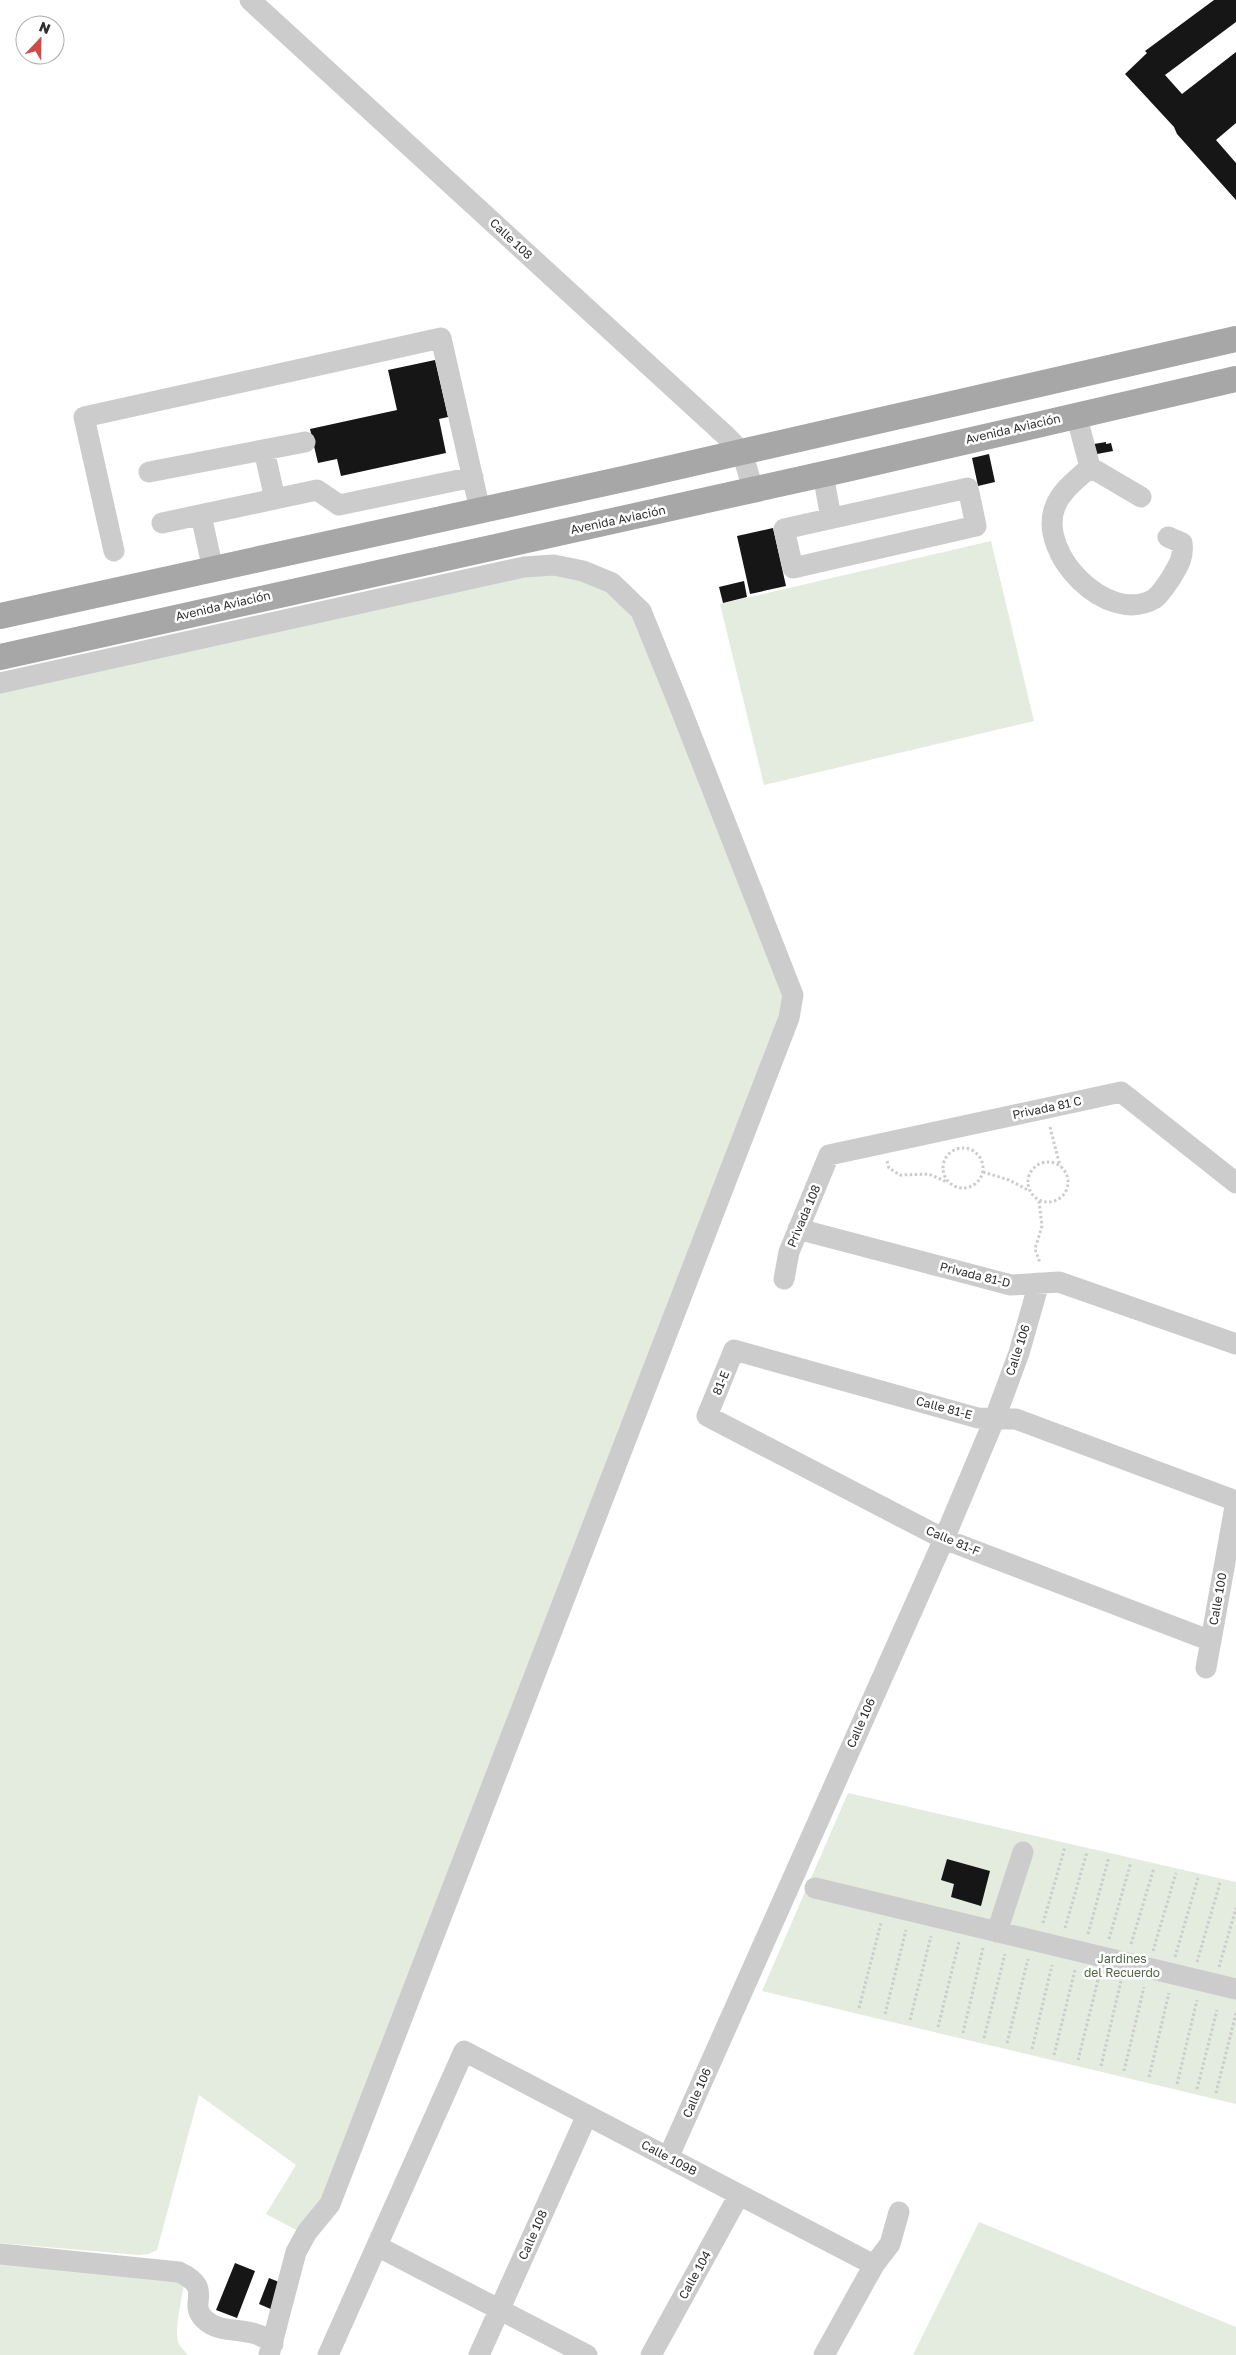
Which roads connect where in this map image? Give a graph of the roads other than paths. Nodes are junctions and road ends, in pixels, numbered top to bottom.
1 (278, 0) edge
2 (254, 3) edge
3 (1236, 339) edge
4 (1067, 378) junction
5 (1236, 378) edge
6 (1076, 414) junction
7 (305, 442) dead end
8 (264, 450) junction
9 (742, 452) junction
10 (1090, 468) junction
11 (149, 472) dead end
12 (823, 474) junction
13 (473, 477) junction
14 (753, 489) junction
15 (1141, 497) dead end
16 (275, 499) junction
17 (480, 510) junction
18 (201, 515) junction
19 (831, 518) junction
20 (162, 523) dead end
21 (1168, 537) dead end
22 (114, 550) dead end
23 (213, 570) junction
24 (0, 616) edge
25 (0, 657) edge
26 (0, 683) edge
27 (830, 1155) joint
28 (1236, 1183) edge
29 (798, 1229) junction
30 (1039, 1273) junction
31 (784, 1278) dead end
32 (1236, 1344) edge
33 (734, 1350) joint
34 (707, 1416) joint
35 (995, 1418) junction
36 (1236, 1501) edge
37 (944, 1539) junction
38 (1210, 1641) junction
39 (1206, 1668) dead end
40 (1023, 1852) dead end
41 (816, 1888) dead end
42 (996, 1941) junction
43 (1236, 1989) edge
44 (586, 2115) junction
45 (668, 2158) junction
46 (739, 2195) junction
47 (899, 2212) dead end
48 (377, 2246) junction
49 (0, 2254) edge
50 (874, 2266) junction
51 (499, 2309) junction
52 (271, 2349) edge
53 (328, 2355) edge
54 (478, 2355) edge
55 (587, 2355) edge
56 (651, 2355) edge
57 (824, 2355) edge

1 - 2 street
2 - 9 street, Calle 108
3 - 4 main road
4 - 6 main road
4 - 9 main road
5 - 6 main road, Avenida Aviación
6 - 10 street
6 - 12 main road, Avenida Aviación
7 - 8 street
8 - 11 street
8 - 16 street
9 - 14 street
9 - 17 main road
10 - 15 street
10 - 21 street
12 - 14 main road, Avenida Aviación
12 - 19 street
13 - 16 street
13 - 17 street
13 - 22 street
14 - 25 main road, Avenida Aviación
16 - 18 street
17 - 23 main road
18 - 20 street
18 - 23 street
19 - 19 street
23 - 24 main road
26 - 52 street
27 - 28 street, Privada 81 C
27 - 29 street, Privada 108
29 - 30 street, Privada 81-D
29 - 31 street, Privada 108
30 - 32 street, Privada 81-D
30 - 35 street, Calle 106
33 - 34 street, 81-E
33 - 35 street, Calle 81-E
34 - 37 street, Calle 81-F
35 - 36 street, Calle 81-E
35 - 37 street, Calle 106
36 - 38 street, Calle 100
37 - 38 street, Calle 81-F
37 - 45 street, Calle 106
38 - 39 street, Calle 100
40 - 42 street
41 - 42 street
42 - 43 street
44 - 45 street, Calle 109B
44 - 48 street, Calle 109B
44 - 51 street, Calle 108
45 - 46 street, Calle 109B
46 - 50 street, Calle 109B
46 - 56 street, Calle 104
47 - 50 street
48 - 51 street
48 - 53 street
49 - 52 street
50 - 57 street
51 - 54 street, Calle 108
51 - 55 street

